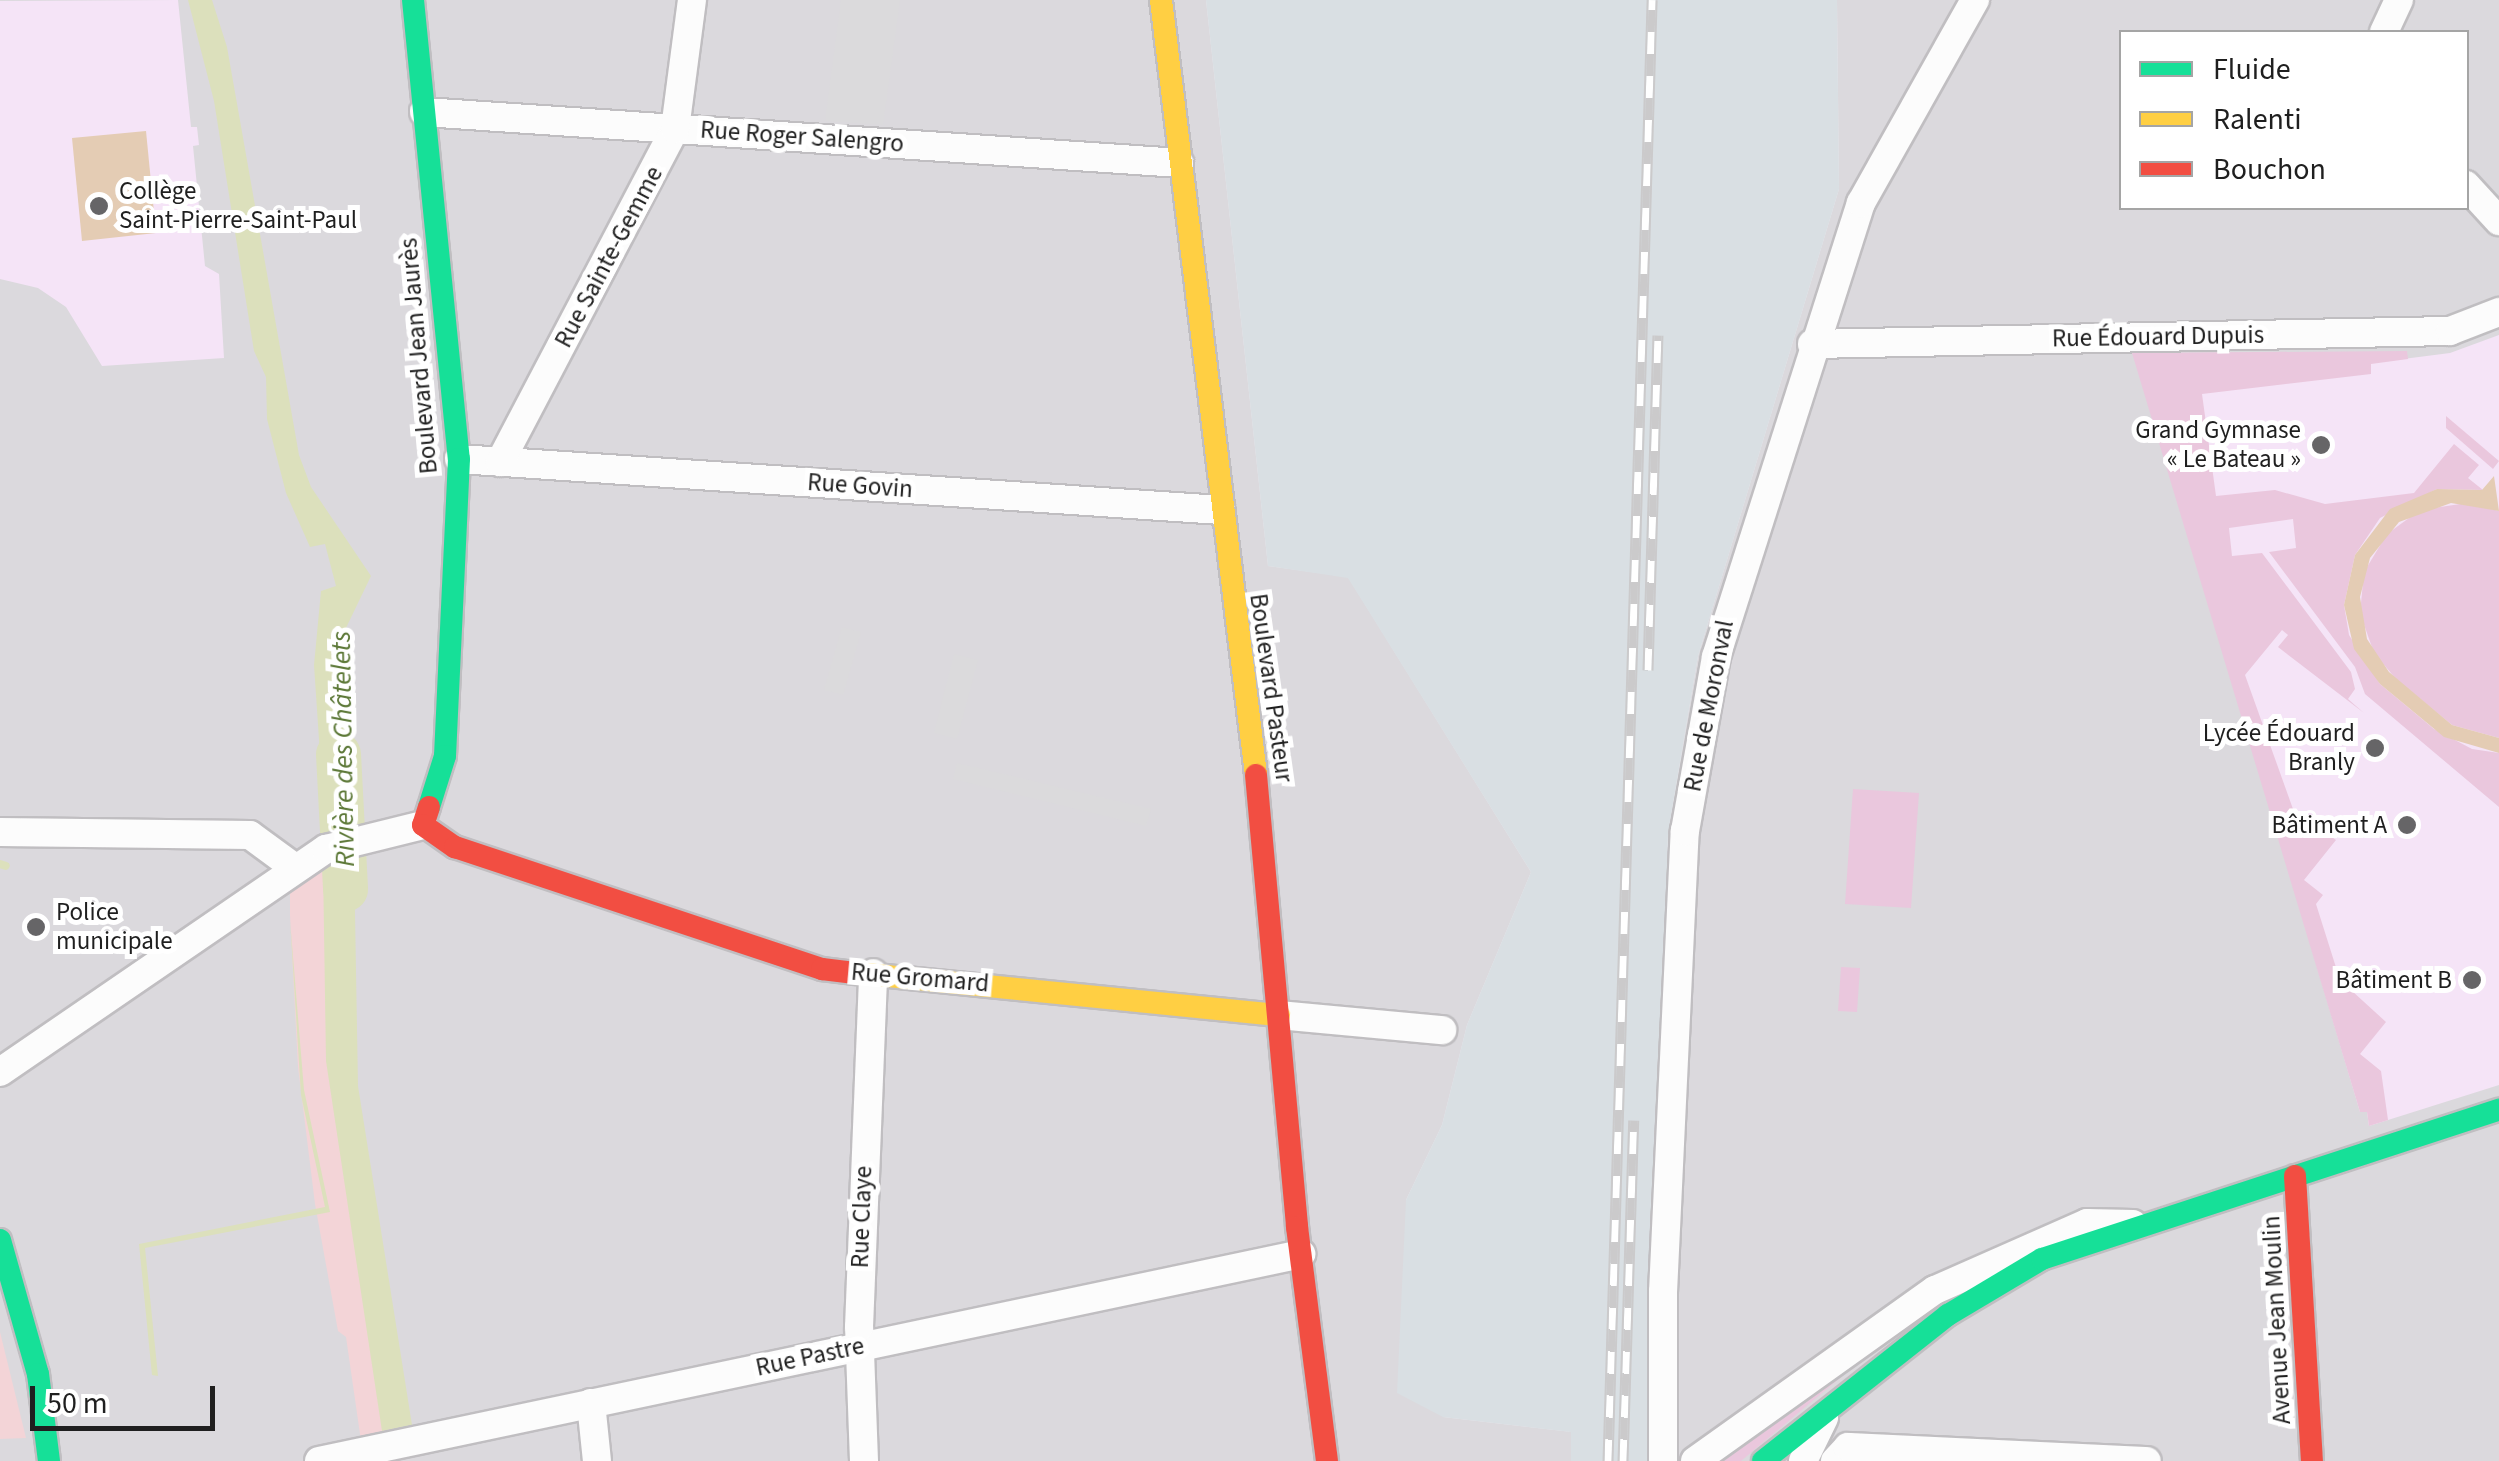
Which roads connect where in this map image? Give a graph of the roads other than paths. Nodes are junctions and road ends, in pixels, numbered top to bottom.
1 (413, 0) edge
2 (692, 0) edge
3 (1161, 0) edge
4 (1974, 0) edge
5 (2399, 0) edge
6 (2385, 30) edge
7 (424, 112) junction
8 (675, 129) junction
9 (1179, 163) junction
10 (2469, 189) edge
11 (2499, 221) edge
12 (2499, 312) edge
13 (1812, 344) junction
14 (459, 459) junction
15 (500, 462) junction
16 (1220, 510) junction
17 (423, 825) junction
18 (0, 832) edge
19 (294, 868) junction
20 (873, 973) junction
21 (1279, 1014) junction
22 (1442, 1030) dead end
23 (0, 1072) edge
24 (2499, 1110) edge
25 (2295, 1176) junction
26 (2139, 1224) junction
27 (0, 1240) edge
28 (1301, 1254) junction
29 (860, 1346) junction
30 (1320, 1384) junction
31 (591, 1402) junction
32 (1828, 1412) junction
33 (1842, 1454) edge
34 (49, 1461) edge
35 (319, 1461) edge
36 (597, 1461) edge
37 (864, 1461) edge
38 (1318, 1461) edge
39 (1327, 1461) edge
40 (1663, 1461) edge
41 (1695, 1461) edge
42 (1763, 1461) edge
43 (1803, 1461) edge
44 (2146, 1461) edge
45 (2312, 1461) edge

1 - 7 main road, Boulevard Jean Jaurès
2 - 8 street, Rue Sainte-Gemme
3 - 9 main road, Boulevard Pasteur
4 - 13 street, Rue de Moronval
5 - 6 street
7 - 8 street, Rue Roger Salengro
7 - 14 main road, Boulevard Jean Jaurès
8 - 9 street, Rue Roger Salengro
8 - 15 street, Rue Sainte-Gemme
9 - 16 main road, Boulevard Pasteur
10 - 11 street
12 - 13 street, Rue Édouard Dupuis
13 - 40 street, Rue de Moronval
14 - 15 street
14 - 17 main road, Boulevard Jean Jaurès
15 - 16 street, Rue Govin
16 - 21 main road, Boulevard Pasteur
17 - 19 street
17 - 20 main road, Rue Gromard
18 - 19 street
19 - 23 street
20 - 21 main road, Rue Gromard
20 - 29 street, Rue Claye
21 - 22 street, Rue Gromard
21 - 28 main road, Boulevard Pasteur
24 - 25 main road
25 - 26 main road
25 - 45 main road, Avenue Jean Moulin
26 - 32 main road
26 - 41 street
27 - 34 main road
28 - 29 street, Rue Pastre
28 - 30 main road, Boulevard Pasteur
29 - 31 street, Rue Pastre
29 - 37 street, Rue Claye
30 - 38 main road, Boulevard Pasteur
30 - 39 main road, Boulevard Pasteur
31 - 35 street, Rue Pastre
31 - 36 street
32 - 42 main road
32 - 43 street
33 - 44 street

